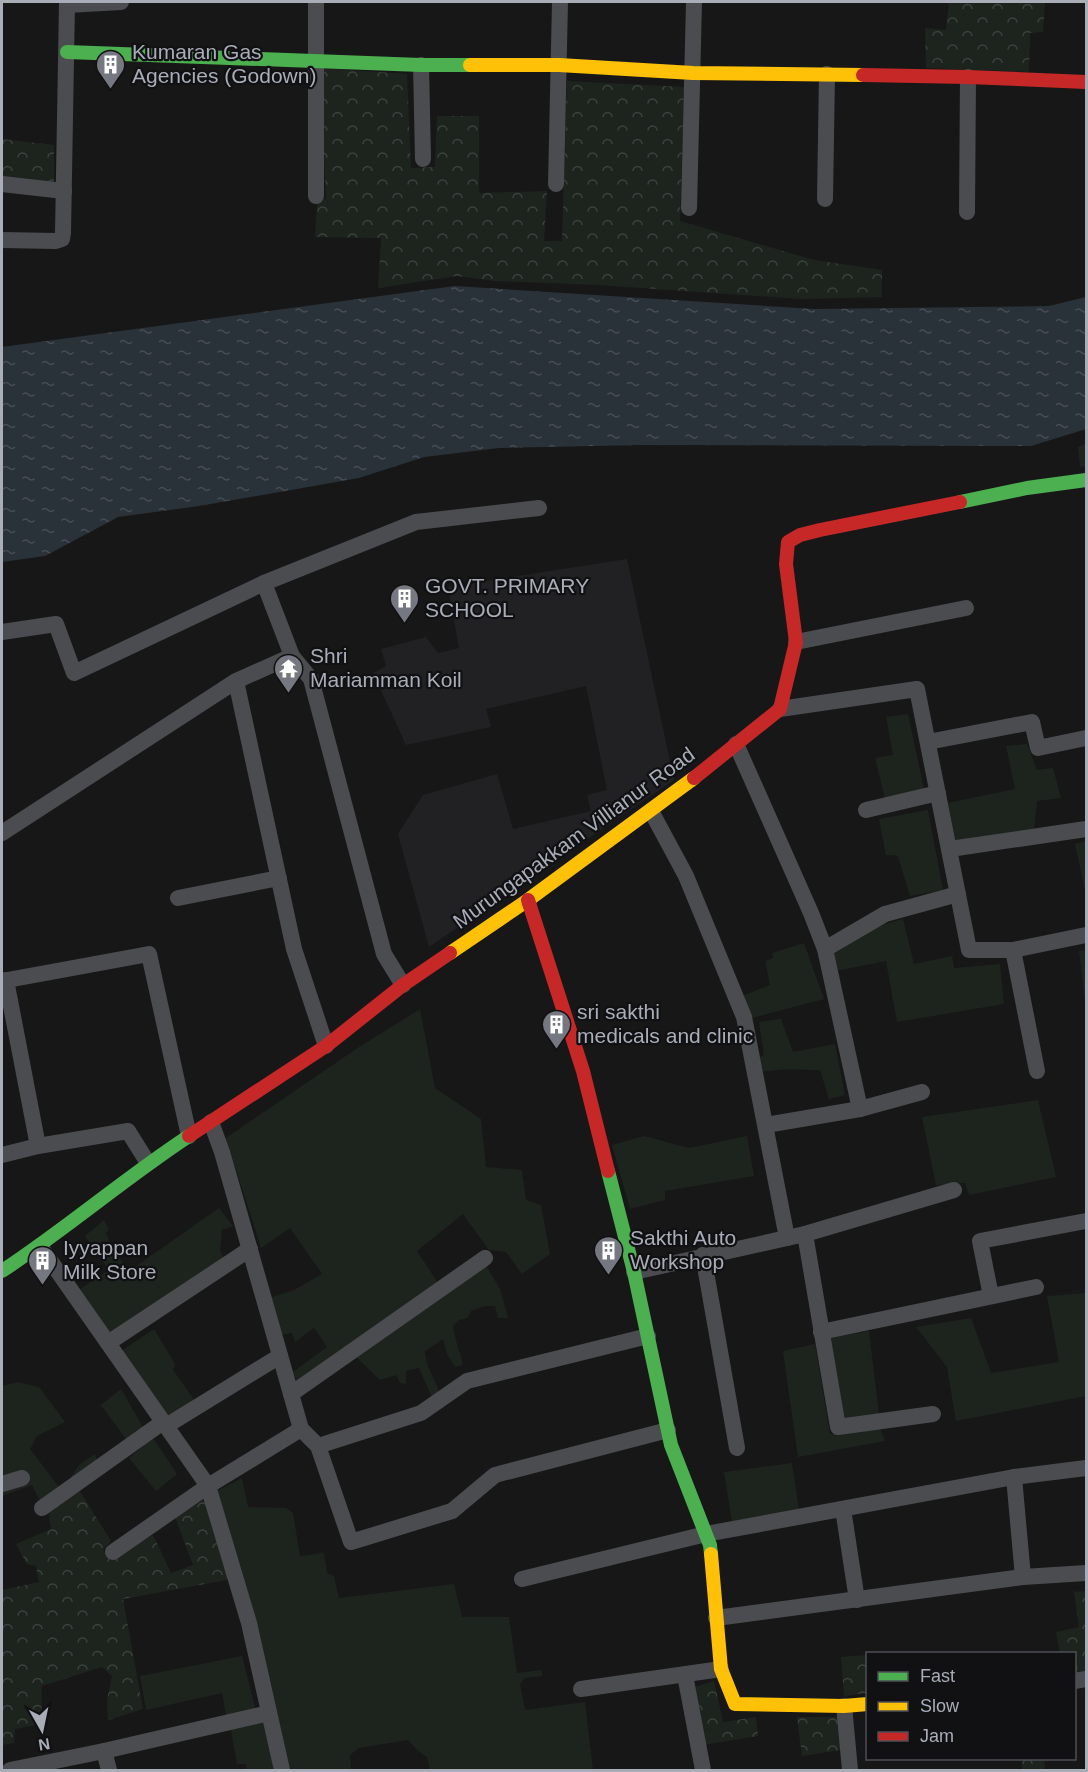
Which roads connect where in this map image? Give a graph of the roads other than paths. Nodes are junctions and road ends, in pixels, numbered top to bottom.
1 (121, 2) edge
2 (316, 2) edge
3 (560, 2) edge
4 (694, 2) edge
5 (67, 3) edge
6 (67, 52) junction
7 (315, 60) junction
8 (420, 64) junction
9 (559, 65) junction
10 (693, 73) junction
11 (827, 74) junction
12 (968, 77) junction
13 (1086, 82) edge
14 (423, 159) dead end
15 (2, 184) edge
16 (556, 184) dead end
17 (64, 191) junction
18 (316, 196) dead end
19 (825, 200) dead end
20 (689, 208) dead end
21 (967, 212) dead end
22 (2, 240) edge
23 (1086, 480) edge
24 (539, 508) dead end
25 (264, 583) junction
26 (966, 608) dead end
27 (2, 633) edge
28 (796, 642) junction
29 (292, 656) junction
30 (236, 681) junction
31 (780, 709) junction
32 (1086, 738) edge
33 (928, 742) junction
34 (736, 744) junction
35 (938, 793) junction
36 (866, 810) dead end
37 (651, 811) junction
38 (1086, 829) edge
39 (2, 833) edge
40 (950, 849) junction
41 (279, 878) junction
42 (958, 894) junction
43 (178, 898) dead end
44 (528, 900) junction
45 (1086, 935) edge
46 (825, 949) junction
47 (1013, 950) junction
48 (4, 981) edge
49 (403, 985) junction
50 (326, 1046) junction
51 (1037, 1071) dead end
52 (922, 1092) dead end
53 (860, 1109) junction
54 (211, 1122) junction
55 (766, 1125) junction
56 (189, 1136) junction
57 (38, 1146) junction
58 (2, 1155) edge
59 (147, 1163) junction
60 (954, 1190) dead end
61 (1086, 1221) edge
62 (805, 1234) junction
63 (788, 1238) junction
64 (40, 1246) junction
65 (250, 1249) junction
66 (703, 1255) junction
67 (484, 1258) dead end
68 (2, 1271) edge
69 (634, 1272) junction
70 (1036, 1287) dead end
71 (992, 1296) junction
72 (822, 1332) junction
73 (648, 1336) junction
74 (108, 1343) junction
75 (280, 1356) junction
76 (291, 1394) junction
77 (933, 1414) dead end
78 (165, 1424) junction
79 (300, 1429) junction
80 (668, 1430) junction
81 (318, 1446) junction
82 (737, 1448) dead end
83 (1086, 1468) edge
84 (1014, 1477) junction
85 (21, 1478) dead end
86 (2, 1484) edge
87 (208, 1486) junction
88 (42, 1508) dead end
89 (843, 1509) junction
90 (706, 1534) junction
91 (112, 1552) dead end
92 (1086, 1573) edge
93 (1023, 1577) junction
94 (522, 1578) dead end
95 (857, 1600) junction
96 (716, 1618) junction
97 (721, 1669) junction
98 (685, 1675) junction
99 (580, 1689) dead end
100 (866, 1704) edge
101 (844, 1706) junction
102 (269, 1713) junction
103 (104, 1751) junction
104 (10, 1770) edge
105 (109, 1770) edge
106 (282, 1770) edge
107 (703, 1770) edge
108 (850, 1770) edge

1 - 5 street
2 - 7 street
3 - 9 street
4 - 10 street
5 - 6 street
6 - 7 street
6 - 17 street
7 - 8 street
7 - 18 street
8 - 9 street
8 - 14 street
9 - 10 street
9 - 16 street
10 - 11 street
10 - 20 street
11 - 12 street
11 - 19 street
12 - 13 street
12 - 21 street
15 - 17 street
17 - 22 street
23 - 28 street
24 - 25 street
25 - 27 street
25 - 29 street
26 - 28 street
28 - 31 street
29 - 30 street
29 - 49 street
30 - 39 street
30 - 41 street
31 - 33 street
31 - 34 street, Murungapakkam Villianur Road
32 - 33 street
33 - 35 street
34 - 37 street, Murungapakkam Villianur Road
34 - 46 street
35 - 36 street
35 - 40 street
37 - 44 street, Murungapakkam Villianur Road
37 - 55 street
38 - 40 street
40 - 42 street
41 - 43 street
41 - 50 street
42 - 46 street
42 - 47 street
44 - 49 street, Murungapakkam Villianur Road
44 - 69 street
45 - 47 street
46 - 53 street
47 - 51 street
48 - 56 street
48 - 57 street
49 - 50 street, Murungapakkam Villianur Road
50 - 54 street, Murungapakkam Villianur Road
52 - 53 street
53 - 55 street
54 - 56 street, Murungapakkam Villianur Road
54 - 65 street
55 - 63 street
56 - 59 street, Murungapakkam Villianur Road
57 - 58 street
57 - 59 street
59 - 64 street, Murungapakkam Villianur Road
60 - 62 street
61 - 71 street
62 - 63 street
62 - 72 street
63 - 66 street
64 - 68 street, Murungapakkam Villianur Road
64 - 74 street
65 - 74 street
65 - 75 street
66 - 69 street
66 - 82 street
67 - 76 street
69 - 73 street
70 - 71 street
71 - 72 street
72 - 77 street
73 - 80 street
73 - 81 street
74 - 78 street
75 - 76 street
75 - 78 street
76 - 79 street
78 - 87 street
78 - 88 street
79 - 81 street
79 - 87 street
80 - 81 street
80 - 90 street
83 - 84 street
84 - 89 street
84 - 93 street
85 - 86 street
87 - 91 street
87 - 102 street
89 - 90 street
89 - 95 street
90 - 94 street
90 - 96 street
92 - 93 street
93 - 95 street
95 - 96 street
96 - 97 street
97 - 98 street
97 - 101 street
98 - 99 street
98 - 107 street
100 - 101 street
101 - 108 street
102 - 103 street
102 - 106 street
103 - 104 street
103 - 105 street

